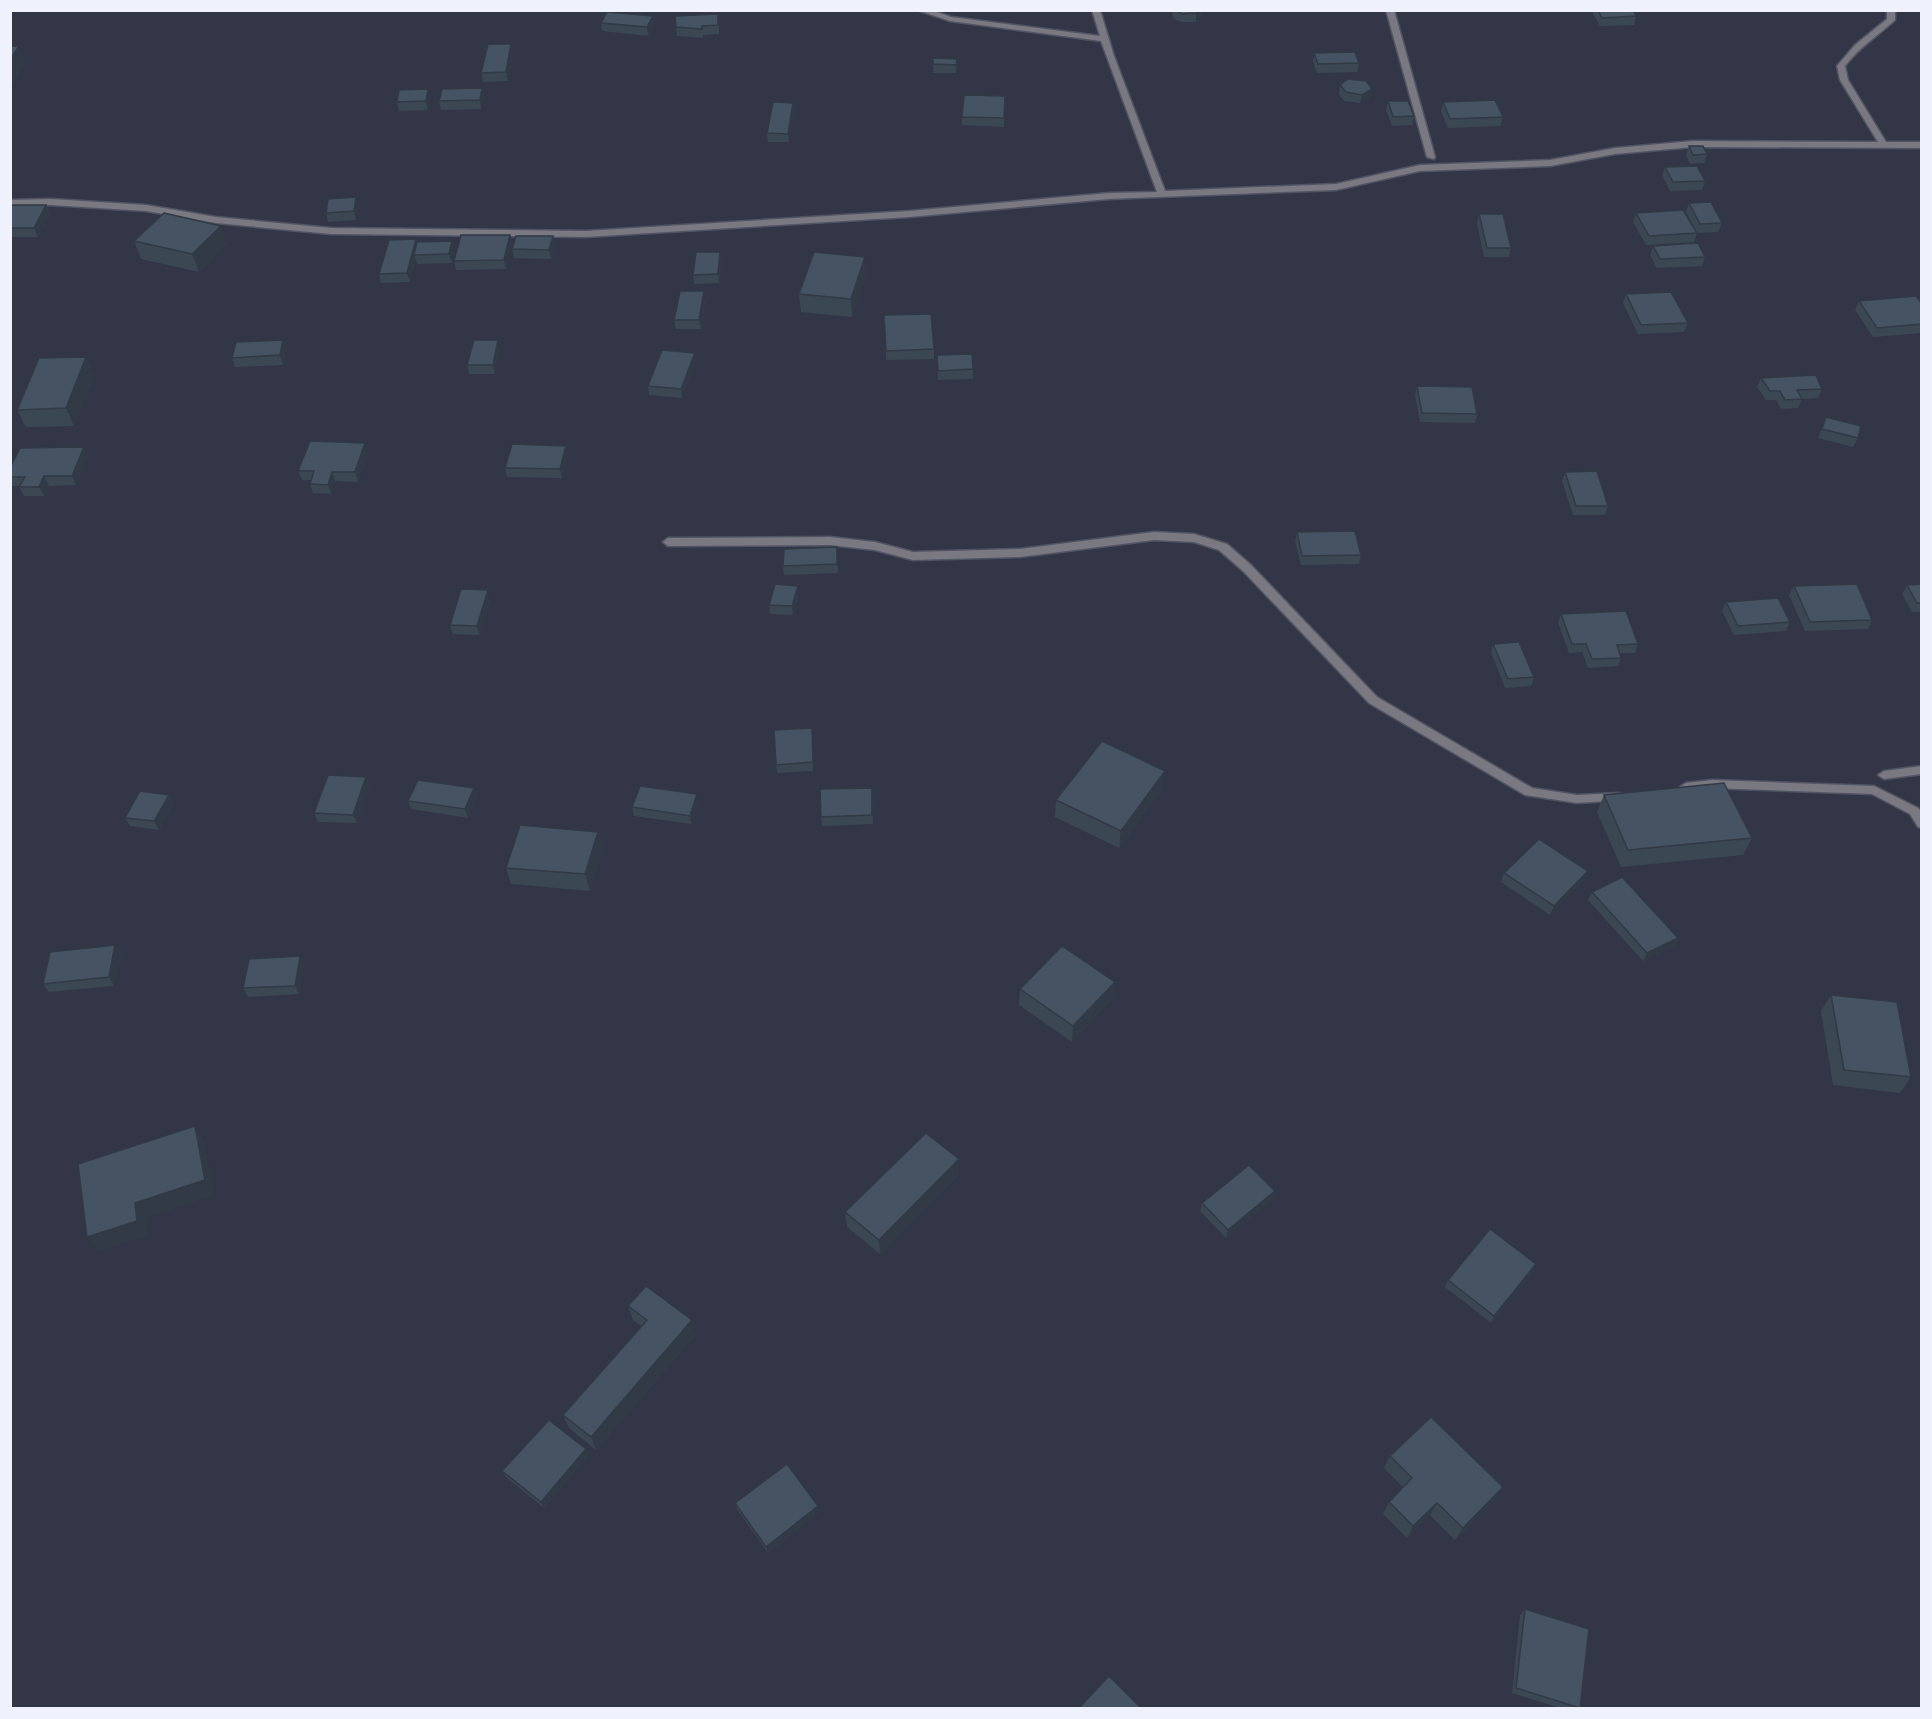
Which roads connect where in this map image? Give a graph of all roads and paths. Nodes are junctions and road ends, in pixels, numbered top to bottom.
1 (921, 10) edge
2 (1096, 10) edge
3 (1390, 10) edge
4 (1891, 10) edge
5 (1105, 39) junction
6 (1922, 145) edge
7 (1884, 146) junction
8 (1431, 157) dead end
9 (1162, 194) junction
10 (10, 203) edge
11 (668, 543) dead end
12 (1922, 770) edge
13 (1884, 775) dead end
14 (1677, 789) edge
15 (1630, 796) edge
16 (1922, 824) edge

1 - 5 street
2 - 5 street
3 - 8 street
4 - 7 street
5 - 9 street
6 - 7 street
7 - 9 street
9 - 10 street
11 - 15 street
12 - 13 street
14 - 16 street

